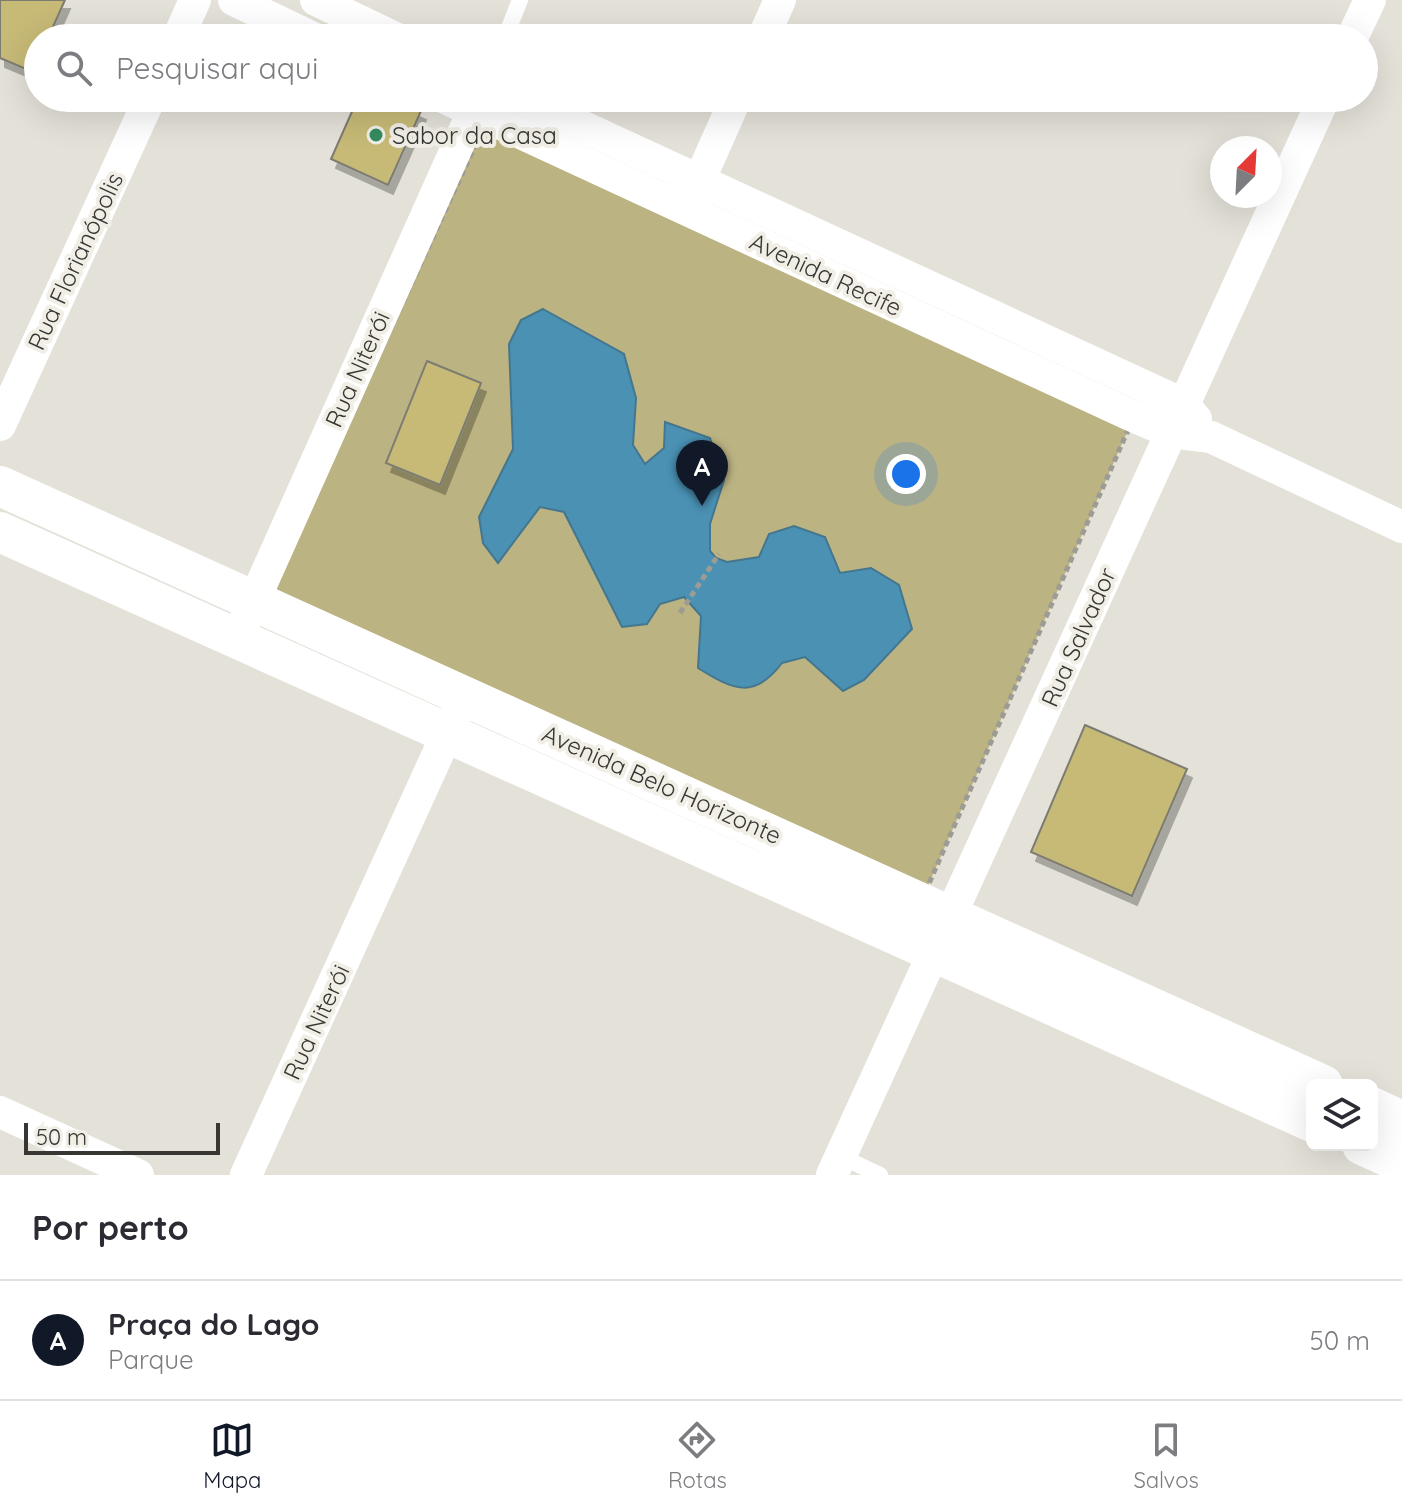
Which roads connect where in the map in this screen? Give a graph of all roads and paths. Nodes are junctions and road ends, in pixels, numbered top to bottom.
1 (195, 0) edge
2 (234, 0) edge
3 (316, 0) edge
4 (520, 0) edge
5 (780, 0) edge
6 (1370, 0) edge
7 (184, 24) edge
8 (284, 24) edge
9 (347, 24) edge
10 (511, 24) edge
11 (769, 24) edge
12 (1359, 24) edge
13 (144, 112) edge
14 (461, 112) edge
15 (490, 112) edge
16 (546, 112) edge
17 (730, 112) edge
18 (1318, 112) edge
19 (693, 194) junction
20 (1176, 418) junction
21 (0, 425) edge
22 (0, 486) edge
23 (1402, 527) edge
24 (0, 532) edge
25 (719, 554) dead end
26 (254, 600) junction
27 (680, 613) dead end
28 (236, 640) junction
29 (464, 695) junction
30 (448, 733) junction
31 (917, 883) joint
32 (951, 915) junction
33 (933, 951) junction
34 (1193, 1047) junction
35 (1306, 1080) edge
36 (1378, 1110) edge
37 (0, 1112) edge
38 (1306, 1118) edge
39 (1402, 1121) edge
40 (1375, 1151) edge
41 (1402, 1163) edge
42 (836, 1165) edge
43 (138, 1175) edge
44 (246, 1175) edge
45 (880, 1175) edge

1 - 7 street
2 - 8 street
3 - 9 street
4 - 10 lane
5 - 11 street
6 - 12 street
13 - 21 street, Rua Florianópolis
14 - 26 street, Rua Niterói
15 - 19 street, Avenida Recife
16 - 19 street, Avenida Recife
17 - 19 street
18 - 20 street, Rua Salvador
19 - 20 street, Avenida Recife
20 - 23 street, Avenida Recife
20 - 32 street, Rua Salvador
22 - 26 street, Avenida Belo Horizonte
24 - 28 street, Avenida Belo Horizonte
25 - 27 path
26 - 28 street, Rua Niterói
26 - 29 street, Avenida Belo Horizonte
28 - 30 street, Avenida Belo Horizonte
29 - 30 street, Rua Niterói
29 - 32 street, Avenida Belo Horizonte
30 - 33 street, Avenida Belo Horizonte
30 - 44 street, Rua Niterói
31 - 31 path
32 - 33 street, Rua Salvador
32 - 34 street, Avenida Belo Horizonte
33 - 34 street, Avenida Belo Horizonte
33 - 42 street, Rua Salvador
34 - 35 street, Avenida Belo Horizonte
34 - 38 street, Avenida Belo Horizonte
36 - 39 street
37 - 43 street
40 - 41 street
42 - 45 lane

